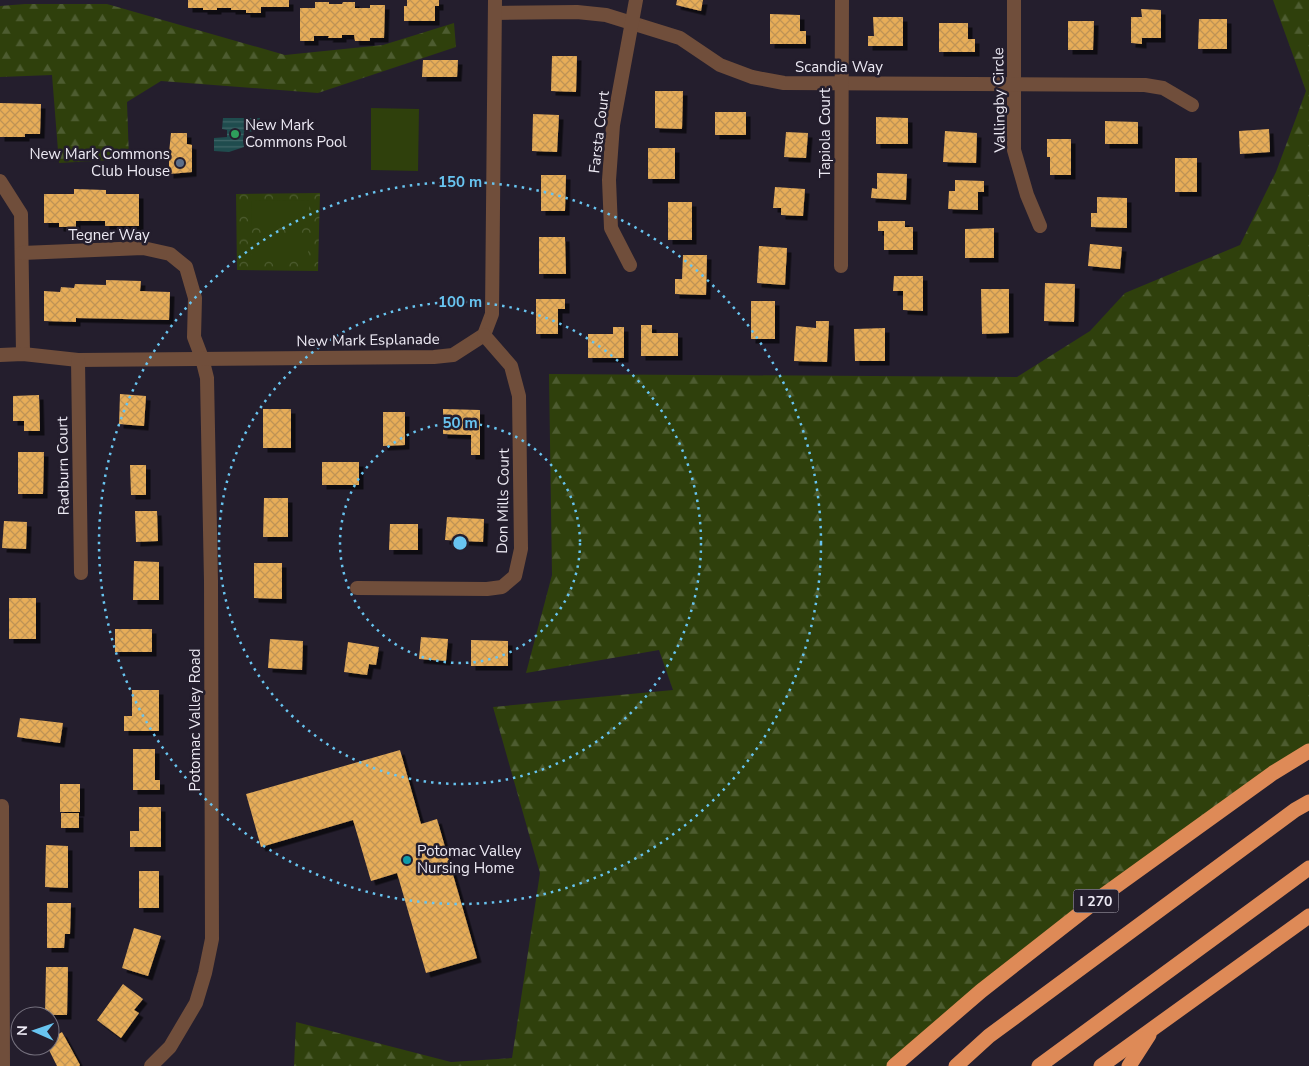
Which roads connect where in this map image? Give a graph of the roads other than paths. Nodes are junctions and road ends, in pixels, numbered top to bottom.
1 (636, 0) edge
2 (842, 0) edge
3 (1014, 0) edge
4 (495, 6) edge
5 (632, 22) junction
6 (842, 84) junction
7 (1013, 85) junction
8 (1192, 105) dead end
9 (0, 181) edge
10 (1040, 226) dead end
11 (22, 253) junction
12 (630, 265) dead end
13 (841, 266) dead end
14 (484, 335) junction
15 (23, 354) junction
16 (0, 355) edge
17 (202, 358) junction
18 (78, 360) junction
19 (81, 573) dead end
20 (357, 588) dead end
21 (1309, 751) edge
22 (1309, 802) edge
23 (2, 806) dead end
24 (1309, 868) edge
25 (1309, 916) edge
26 (1154, 1027) junction
27 (3, 1066) edge
28 (151, 1066) edge
29 (894, 1066) edge
30 (956, 1066) edge
31 (1039, 1066) edge
32 (1102, 1066) edge
33 (1129, 1066) edge

1 - 5 street, Farsta Court
2 - 6 street, Tapiola Court
3 - 7 street, Vallingby Circle
4 - 5 street, Scandia Way
4 - 14 street
5 - 6 street, Scandia Way
5 - 12 street, Farsta Court
6 - 7 street, Scandia Way
6 - 13 street, Tapiola Court
7 - 8 street, Scandia Way
7 - 10 street, Vallingby Circle
9 - 11 street
11 - 15 street
11 - 17 street, Tegner Way
14 - 17 street, New Mark Esplanade
14 - 20 street, Don Mills Court
15 - 16 street, New Mark Esplanade
15 - 18 street, New Mark Esplanade
17 - 18 street, New Mark Esplanade
17 - 28 street, Potomac Valley Road
18 - 19 street, Radburn Court
21 - 29 highway, I 270
22 - 30 highway
23 - 27 street
24 - 31 highway
25 - 26 highway
26 - 32 highway
26 - 33 highway

